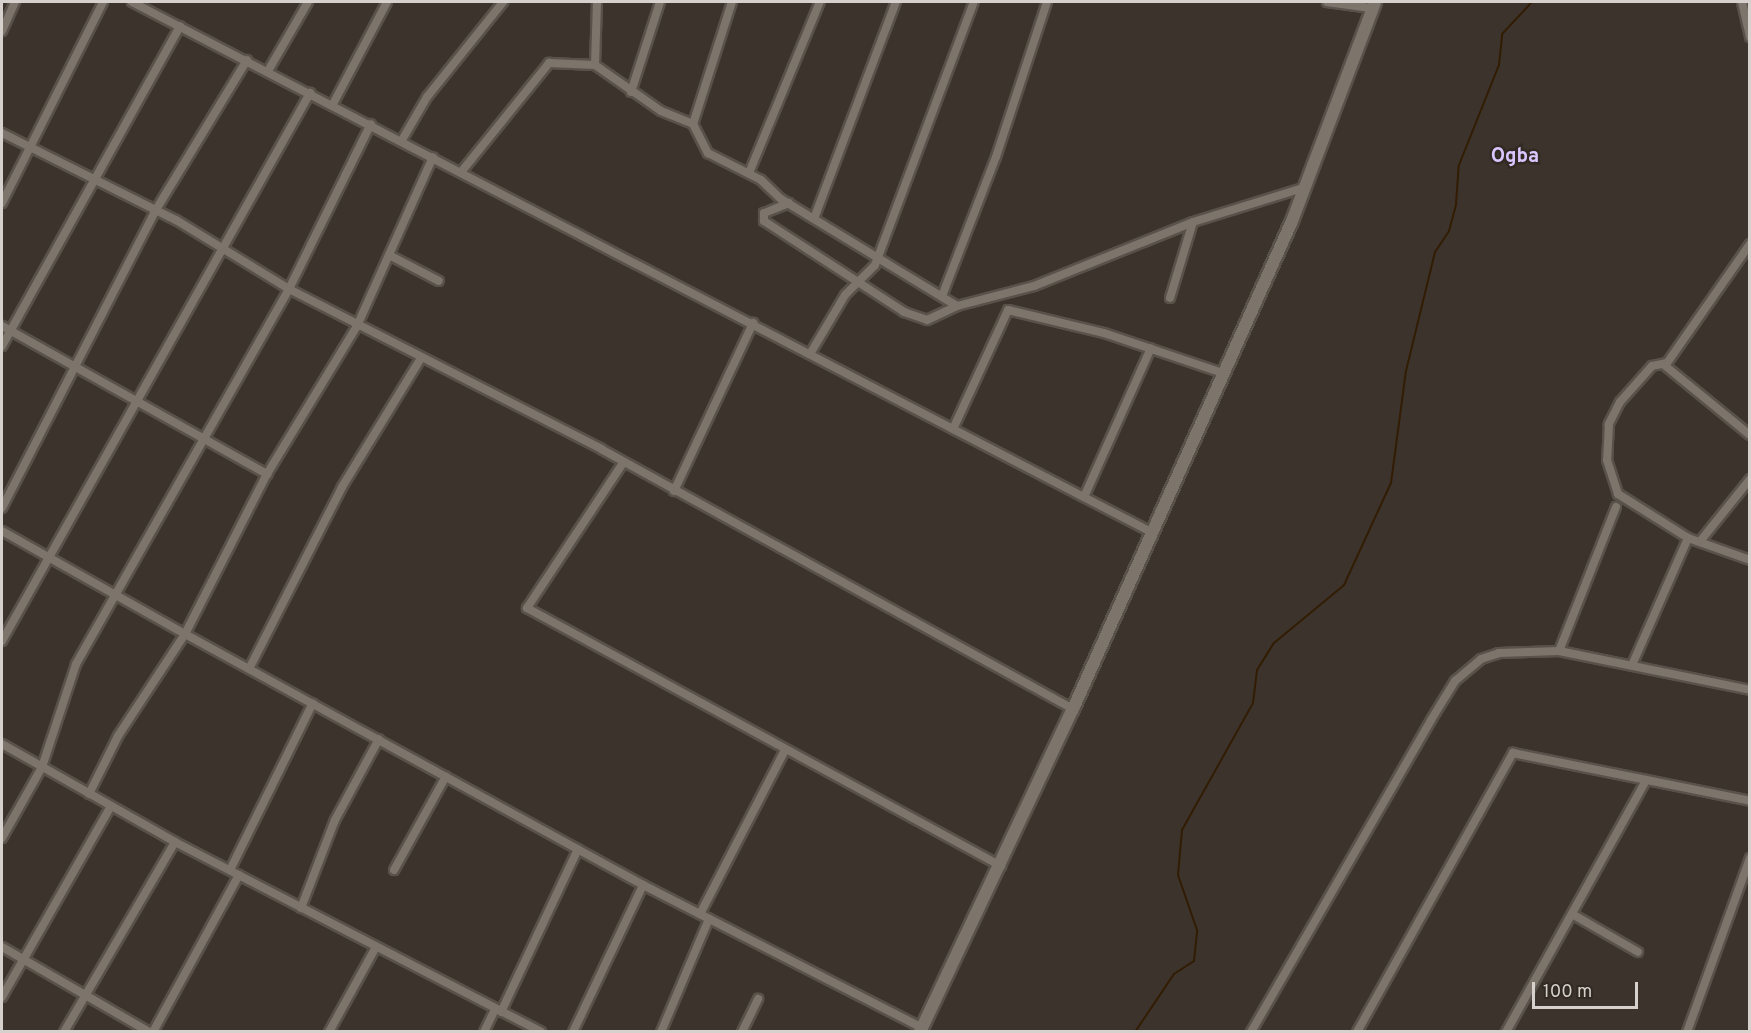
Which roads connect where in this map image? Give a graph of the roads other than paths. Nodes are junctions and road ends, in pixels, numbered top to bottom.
1 (15, 2) edge
2 (103, 2) edge
3 (132, 2) edge
4 (308, 2) edge
5 (387, 2) edge
6 (502, 2) edge
7 (597, 2) edge
8 (660, 2) edge
9 (732, 2) edge
10 (820, 2) edge
11 (896, 2) edge
12 (974, 2) edge
13 (1047, 2) edge
14 (1327, 2) edge
15 (1742, 2) edge
16 (1373, 5) edge
17 (1747, 19) edge
18 (180, 26) junction
19 (2, 31) edge
20 (1749, 37) edge
21 (247, 60) junction
22 (595, 65) junction
23 (268, 71) junction
24 (631, 92) junction
25 (310, 93) junction
26 (333, 104) junction
27 (371, 124) junction
28 (693, 124) junction
29 (2, 134) edge
30 (402, 140) junction
31 (31, 150) junction
32 (434, 157) junction
33 (462, 171) junction
34 (749, 173) junction
35 (94, 183) junction
36 (1302, 188) junction
37 (2, 203) edge
38 (789, 203) junction
39 (154, 213) junction
40 (815, 216) junction
41 (1193, 222) junction
42 (1749, 244) edge
43 (226, 250) junction
44 (389, 255) junction
45 (877, 255) junction
46 (439, 281) dead end
47 (859, 284) junction
48 (289, 289) junction
49 (942, 296) junction
50 (1170, 298) dead end
51 (957, 306) junction
52 (753, 323) junction
53 (357, 326) junction
54 (6, 328) edge
55 (2, 346) edge
56 (1151, 348) junction
57 (810, 354) junction
58 (421, 358) junction
59 (1664, 364) junction
60 (75, 366) junction
61 (1223, 373) junction
62 (139, 398) junction
63 (953, 429) junction
64 (1749, 435) edge
65 (205, 437) junction
66 (623, 464) junction
67 (267, 474) junction
68 (1749, 479) edge
69 (674, 491) junction
70 (1084, 497) junction
71 (1616, 507) dead end
72 (2, 508) edge
73 (2, 531) edge
74 (1151, 532) junction
75 (1688, 538) junction
76 (1702, 539) junction
77 (50, 556) junction
78 (1749, 560) edge
79 (116, 595) junction
80 (184, 634) junction
81 (2, 641) edge
82 (1559, 651) junction
83 (1632, 664) junction
84 (249, 669) junction
85 (1749, 690) edge
86 (313, 704) junction
87 (1073, 709) junction
88 (379, 739) junction
89 (2, 744) edge
90 (784, 752) junction
91 (42, 767) junction
92 (446, 776) junction
93 (1646, 780) junction
94 (89, 794) junction
95 (1749, 801) edge
96 (111, 806) junction
97 (2, 838) edge
98 (175, 842) junction
99 (578, 849) junction
100 (1749, 858) edge
101 (1001, 866) junction
102 (230, 870) junction
103 (394, 870) dead end
104 (239, 875) junction
105 (643, 885) junction
106 (301, 908) junction
107 (1572, 914) junction
108 (700, 915) junction
109 (709, 919) junction
110 (376, 946) junction
111 (2, 947) edge
112 (1638, 952) dead end
113 (25, 960) junction
114 (86, 993) junction
115 (2, 997) edge
116 (758, 999) dead end
117 (498, 1011) junction
118 (921, 1030) edge
119 (149, 1031) edge
120 (64, 1032) edge
121 (329, 1032) edge
122 (484, 1032) edge
123 (541, 1032) edge
124 (573, 1032) edge
125 (661, 1032) edge
126 (742, 1032) edge
127 (1251, 1032) edge
128 (1357, 1032) edge
129 (1506, 1032) edge
130 (1687, 1032) edge

1 - 19 street
2 - 31 street
3 - 18 street
4 - 23 street
5 - 26 street
6 - 30 street
7 - 22 street
8 - 24 street
9 - 28 street
10 - 34 street
11 - 40 street
12 - 45 street
13 - 49 street
14 - 16 street
15 - 17 street
16 - 36 street
17 - 20 street
18 - 21 street
18 - 35 street
21 - 23 street
21 - 39 street
22 - 24 street
22 - 33 street
23 - 25 street
24 - 28 street
25 - 26 street
25 - 43 street
26 - 27 street
27 - 30 street
27 - 48 street
28 - 34 street
29 - 31 street
30 - 32 street
31 - 35 street
31 - 37 street
32 - 33 street
32 - 44 street
33 - 52 street
34 - 38 street
35 - 39 street
35 - 54 street
36 - 41 street
36 - 61 street
38 - 40 street
38 - 47 street
39 - 43 street
39 - 60 street
40 - 45 street
41 - 50 street
41 - 51 street
42 - 59 street
43 - 48 street
43 - 62 street
44 - 46 street
44 - 53 street
45 - 47 street
45 - 49 street
47 - 51 street
47 - 57 street
48 - 53 street
48 - 65 street
49 - 51 street
52 - 57 street
52 - 69 street
53 - 58 street
53 - 67 street
54 - 55 street
54 - 60 street
56 - 61 street
56 - 63 street
56 - 70 street
57 - 63 street
58 - 66 street
58 - 84 street
59 - 64 street
59 - 75 street
60 - 62 street
60 - 72 street
61 - 74 street
62 - 65 street
62 - 77 street
63 - 70 street
65 - 67 street
65 - 79 street
66 - 69 street
66 - 90 street
67 - 80 street
68 - 76 street
69 - 87 street
70 - 74 street
71 - 82 street
73 - 77 street
74 - 87 street
75 - 76 street
75 - 83 street
76 - 78 street
77 - 79 street
77 - 81 street
79 - 80 street
79 - 91 street
80 - 84 street
80 - 94 street
82 - 83 street
82 - 127 street
83 - 85 street
84 - 86 street
86 - 88 street
86 - 102 street
87 - 101 street
88 - 92 street
88 - 106 street
89 - 91 street
90 - 101 street
90 - 108 street
91 - 94 street
91 - 97 street
92 - 99 street
92 - 103 street
93 - 95 street
93 - 107 street
93 - 128 street
94 - 96 street
96 - 98 street
96 - 113 street
98 - 102 street
98 - 114 street
99 - 105 street
99 - 117 street
100 - 130 street
101 - 118 street
102 - 104 street
104 - 106 street
104 - 119 street
105 - 108 street
105 - 124 street
106 - 110 street
107 - 112 street
107 - 129 street
108 - 109 street
109 - 118 street
109 - 125 street
110 - 117 street
110 - 121 street
111 - 113 street
113 - 114 street
113 - 115 street
114 - 119 street
114 - 120 street
116 - 126 street
117 - 122 street
117 - 123 street

